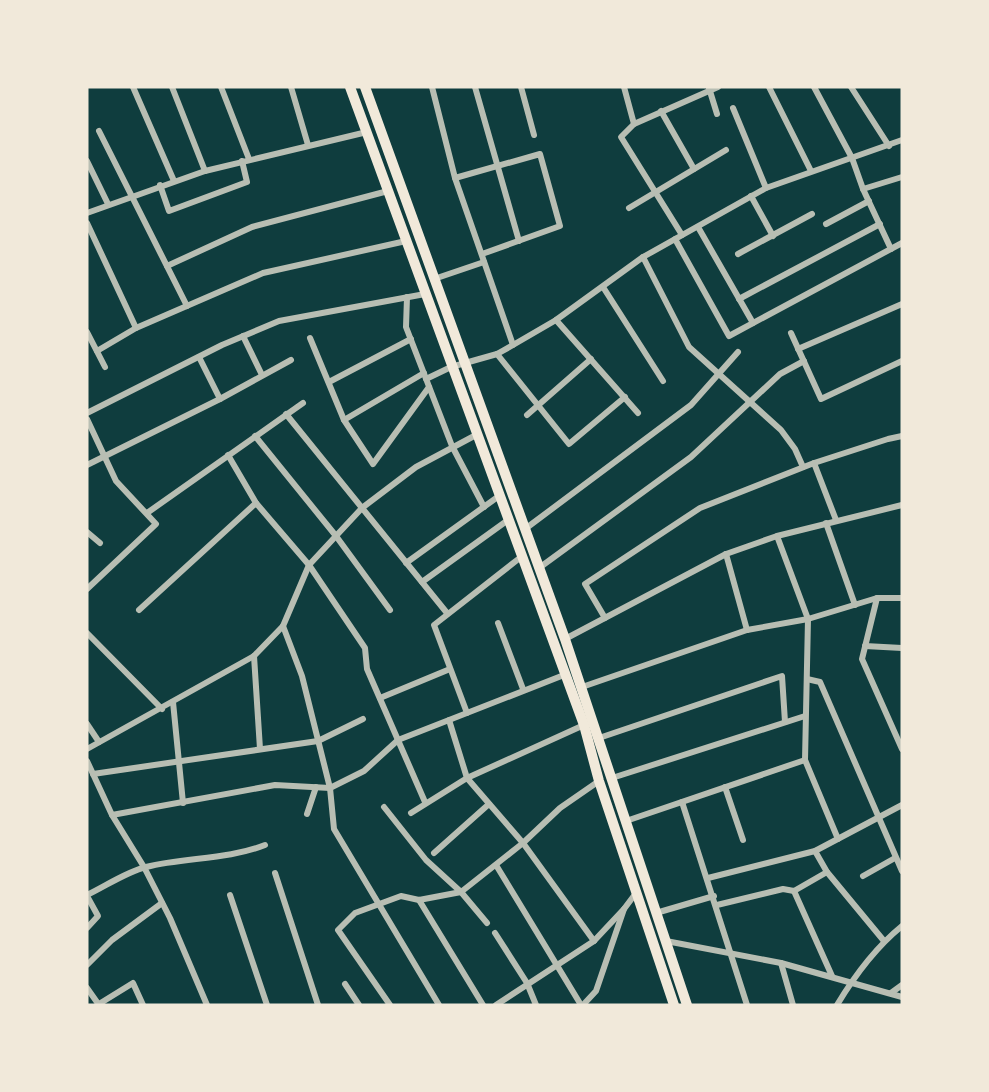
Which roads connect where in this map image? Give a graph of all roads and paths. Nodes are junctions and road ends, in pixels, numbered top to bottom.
1 (133, 87) edge
2 (172, 87) edge
3 (221, 87) edge
4 (291, 87) edge
5 (350, 87) edge
6 (365, 87) edge
7 (432, 87) edge
8 (475, 87) edge
9 (521, 87) edge
10 (624, 87) edge
11 (718, 87) edge
12 (769, 87) edge
13 (814, 87) edge
14 (851, 87) edge
15 (709, 89) edge
16 (733, 108) dead end
17 (661, 111) junction
18 (717, 114) dead end
19 (634, 124) junction
20 (99, 131) dead end
21 (367, 132) junction
22 (534, 135) dead end
23 (902, 140) edge
24 (308, 145) junction
25 (890, 146) junction
26 (726, 150) dead end
27 (852, 158) junction
28 (246, 160) junction
29 (87, 161) edge
30 (497, 166) junction
31 (694, 169) junction
32 (205, 171) junction
33 (811, 171) junction
34 (902, 177) edge
35 (455, 178) junction
36 (174, 181) junction
37 (160, 185) junction
38 (766, 188) junction
39 (863, 189) junction
40 (388, 191) junction
41 (655, 193) junction
42 (133, 195) junction
43 (751, 196) junction
44 (869, 201) junction
45 (108, 204) junction
46 (629, 208) dead end
47 (87, 213) edge
48 (812, 214) dead end
49 (87, 223) edge
50 (826, 224) dead end
51 (880, 224) junction
52 (698, 227) junction
53 (682, 235) junction
54 (773, 236) junction
55 (675, 239) junction
56 (406, 241) junction
57 (519, 241) junction
58 (902, 243) edge
59 (891, 249) junction
60 (482, 254) junction
61 (738, 254) dead end
62 (643, 257) junction
63 (484, 262) junction
64 (167, 266) junction
65 (434, 279) junction
66 (603, 287) junction
67 (425, 294) junction
68 (407, 297) junction
69 (739, 299) junction
70 (902, 304) edge
71 (187, 306) junction
72 (556, 320) junction
73 (753, 323) junction
74 (136, 328) junction
75 (87, 332) edge
76 (791, 333) dead end
77 (243, 336) junction
78 (310, 338) dead end
79 (411, 339) junction
80 (513, 345) junction
81 (798, 349) junction
82 (97, 351) junction
83 (738, 352) dead end
84 (497, 354) junction
85 (198, 357) junction
86 (591, 359) junction
87 (291, 360) dead end
88 (804, 361) junction
89 (902, 361) edge
90 (463, 364) junction
91 (105, 368) dead end
92 (451, 368) junction
93 (718, 373) junction
94 (262, 375) junction
95 (425, 376) junction
96 (663, 381) dead end
97 (329, 382) junction
98 (429, 387) junction
99 (625, 397) junction
100 (220, 399) junction
101 (749, 401) junction
102 (303, 403) dead end
103 (538, 406) junction
104 (638, 412) dead end
105 (87, 413) edge
106 (286, 414) junction
107 (527, 415) dead end
108 (87, 419) edge
109 (344, 420) junction
110 (476, 435) junction
111 (255, 436) junction
112 (902, 436) edge
113 (452, 446) junction
114 (228, 455) junction
115 (104, 457) junction
116 (814, 463) junction
117 (87, 465) edge
118 (802, 467) junction
119 (499, 496) junction
120 (256, 503) junction
121 (902, 505) edge
122 (484, 507) junction
123 (362, 508) junction
124 (147, 513) junction
125 (508, 520) junction
126 (836, 520) junction
127 (826, 523) junction
128 (524, 530) junction
129 (87, 532) edge
130 (336, 536) junction
131 (777, 536) junction
132 (100, 543) dead end
133 (726, 554) junction
134 (521, 557) junction
135 (406, 563) junction
136 (309, 565) junction
137 (539, 568) junction
138 (422, 582) junction
139 (87, 589) edge
140 (877, 598) junction
141 (902, 598) edge
142 (855, 605) junction
143 (139, 610) dead end
144 (390, 610) dead end
145 (447, 613) junction
146 (605, 618) junction
147 (808, 619) junction
148 (498, 623) dead end
149 (283, 626) junction
150 (747, 630) junction
151 (87, 633) edge
152 (565, 639) junction
153 (865, 646) junction
154 (902, 648) edge
155 (254, 656) junction
156 (450, 669) junction
157 (564, 675) junction
158 (807, 679) junction
159 (582, 687) junction
160 (523, 689) junction
161 (380, 698) junction
162 (173, 702) junction
163 (162, 709) junction
164 (467, 713) junction
165 (805, 716) junction
166 (363, 719) dead end
167 (449, 720) junction
168 (784, 722) junction
169 (87, 724) edge
170 (584, 725) junction
171 (599, 738) junction
172 (398, 740) junction
173 (318, 741) junction
174 (99, 742) junction
175 (260, 748) junction
176 (87, 749) edge
177 (902, 749) edge
178 (87, 760) edge
179 (805, 760) junction
180 (180, 762) junction
181 (93, 774) junction
182 (467, 778) junction
183 (612, 778) junction
184 (599, 781) junction
185 (316, 787) junction
186 (724, 787) junction
187 (330, 788) junction
188 (425, 802) junction
189 (682, 802) junction
190 (183, 804) junction
191 (489, 804) junction
192 (902, 805) edge
193 (384, 807) dead end
194 (411, 813) dead end
195 (307, 814) dead end
196 (112, 815) junction
197 (877, 818) junction
198 (626, 821) junction
199 (838, 838) junction
200 (742, 840) dead end
201 (523, 843) junction
202 (265, 845) dead end
203 (815, 851) junction
204 (434, 853) dead end
205 (895, 858) junction
206 (496, 865) junction
207 (144, 867) junction
208 (902, 871) edge
209 (827, 872) junction
210 (275, 873) dead end
211 (863, 876) dead end
212 (708, 878) junction
213 (794, 891) junction
214 (461, 892) junction
215 (636, 894) junction
216 (230, 895) dead end
217 (87, 896) edge
218 (714, 896) junction
219 (419, 900) junction
220 (162, 903) junction
221 (378, 904) junction
222 (717, 905) junction
223 (624, 909) junction
224 (656, 913) junction
225 (487, 923) dead end
226 (902, 926) edge
227 (87, 928) edge
228 (495, 933) dead end
229 (884, 940) junction
230 (594, 941) junction
231 (666, 941) junction
232 (732, 952) junction
233 (558, 963) junction
234 (782, 963) junction
235 (87, 966) edge
236 (832, 976) junction
237 (851, 981) junction
238 (527, 983) junction
239 (345, 984) dead end
240 (902, 985) edge
241 (87, 988) edge
242 (891, 993) junction
243 (902, 997) edge
244 (99, 1004) edge
245 (143, 1005) edge
246 (207, 1005) edge
247 (267, 1005) edge
248 (318, 1005) edge
249 (359, 1005) edge
250 (390, 1005) edge
251 (440, 1005) edge
252 (483, 1005) edge
253 (495, 1005) edge
254 (536, 1005) edge
255 (582, 1005) edge
256 (674, 1005) edge
257 (687, 1005) edge
258 (747, 1005) edge
259 (793, 1005) edge
260 (837, 1005) edge

1 - 36 street
2 - 32 street
3 - 28 street
4 - 24 street
5 - 21 main road
6 - 65 main road
7 - 35 street
8 - 30 street
9 - 22 street
10 - 19 street
11 - 15 street
12 - 33 street
13 - 27 street
14 - 25 street
15 - 17 street
15 - 18 street
16 - 38 street
17 - 19 street
17 - 31 street
19 - 41 street
20 - 42 street
21 - 24 street
21 - 40 main road
23 - 25 street
24 - 28 street
25 - 27 street
26 - 31 street
27 - 33 street
27 - 39 street
28 - 32 street
28 - 37 street
29 - 45 street
30 - 35 street
30 - 57 street
30 - 57 street
31 - 41 street
32 - 36 street
33 - 38 street
34 - 39 street
35 - 60 street
36 - 37 street
37 - 42 street
38 - 43 street
39 - 44 street
40 - 56 main road
40 - 64 street
41 - 46 street
41 - 53 street
42 - 45 street
42 - 64 street
43 - 52 street
43 - 54 street
44 - 50 street
44 - 51 street
45 - 47 street
48 - 54 street
49 - 74 street
51 - 59 street
51 - 69 street
52 - 53 street
52 - 69 street
53 - 55 street
54 - 61 street
55 - 62 street
55 - 73 street
56 - 67 main road
56 - 71 street
57 - 60 street
58 - 59 street
59 - 73 street
60 - 63 street
62 - 66 street
62 - 93 street
63 - 65 street
63 - 80 street
64 - 71 street
65 - 90 main road
66 - 72 street
66 - 96 street
67 - 68 street
67 - 92 main road
68 - 77 street
68 - 79 street
69 - 73 street
70 - 81 street
71 - 74 street
72 - 80 street
72 - 86 street
74 - 82 street
75 - 82 street
76 - 81 street
77 - 85 street
77 - 94 street
78 - 97 street
79 - 95 street
79 - 97 street
80 - 84 street
81 - 88 street
82 - 91 street
83 - 93 street
84 - 90 street
84 - 103 street
85 - 100 street
85 - 105 street
86 - 99 street
86 - 103 street
87 - 94 street
88 - 89 street
88 - 101 street
90 - 92 street
90 - 128 main road
92 - 95 street
92 - 110 main road
93 - 101 street
93 - 128 street
94 - 100 street
95 - 98 street
95 - 109 street
97 - 109 street
98 - 109 street
98 - 113 street
99 - 103 street
99 - 104 street
100 - 115 street
101 - 118 street
101 - 137 street
102 - 106 street
103 - 107 street
106 - 111 street
106 - 123 street
108 - 115 street
110 - 113 street
110 - 119 main road
111 - 114 street
111 - 130 street
112 - 116 street
113 - 122 street
113 - 123 street
114 - 120 street
114 - 124 street
115 - 117 street
115 - 124 street
116 - 118 street
116 - 126 street
118 - 146 street
119 - 122 street
119 - 125 main road
120 - 136 street
120 - 143 street
121 - 126 street
122 - 135 street
123 - 130 street
123 - 135 street
124 - 139 street
125 - 134 main road
125 - 138 street
126 - 127 street
127 - 131 street
127 - 142 street
128 - 137 main road
129 - 132 street
130 - 136 street
130 - 144 street
131 - 133 street
131 - 147 street
133 - 146 street
133 - 150 street
134 - 145 street
134 - 157 main road
135 - 138 street
136 - 149 street
136 - 161 street
137 - 152 main road
138 - 145 street
140 - 141 street
140 - 142 street
140 - 153 street
142 - 147 street
145 - 156 street
146 - 152 street
147 - 150 street
147 - 158 street
148 - 160 street
149 - 155 street
149 - 173 street
150 - 159 street
151 - 163 street
152 - 159 main road
153 - 154 street
153 - 177 street
155 - 162 street
155 - 175 street
156 - 161 street
156 - 164 street
157 - 160 street
157 - 170 main road
158 - 165 street
158 - 197 street
159 - 171 main road
160 - 164 street
161 - 172 street
162 - 163 street
162 - 180 street
163 - 174 street
164 - 167 street
165 - 168 street
165 - 179 street
166 - 173 street
167 - 172 street
167 - 182 street
168 - 171 street
168 - 183 street
169 - 174 street
170 - 182 street
170 - 184 main road
171 - 183 main road
172 - 187 street
172 - 188 street
173 - 175 street
173 - 187 street
174 - 176 street
175 - 180 street
178 - 181 street
179 - 186 street
179 - 199 street
180 - 181 street
180 - 190 street
181 - 196 street
182 - 188 street
182 - 191 street
183 - 198 main road
184 - 201 street
184 - 215 main road
185 - 187 street
185 - 190 street
185 - 195 street
186 - 189 street
186 - 200 street
187 - 221 street
188 - 194 street
189 - 198 street
189 - 212 street
190 - 196 street
191 - 201 street
191 - 204 street
192 - 197 street
193 - 214 street
196 - 207 street
197 - 199 street
197 - 205 street
198 - 224 main road
199 - 203 street
201 - 206 street
201 - 230 street
202 - 207 street
203 - 209 street
203 - 212 street
205 - 208 street
205 - 211 street
206 - 214 street
206 - 233 street
207 - 217 street
207 - 220 street
209 - 213 street
209 - 229 street
210 - 248 street
212 - 218 street
213 - 222 street
213 - 236 street
214 - 219 street
214 - 225 street
215 - 223 street
215 - 256 main road
216 - 247 street
217 - 227 street
218 - 222 street
218 - 224 street
219 - 221 street
219 - 252 street
220 - 235 street
220 - 246 street
221 - 250 street
221 - 251 street
222 - 232 street
223 - 230 street
223 - 255 street
224 - 231 main road
226 - 229 street
228 - 238 street
229 - 237 street
230 - 233 street
231 - 232 street
231 - 257 main road
232 - 234 street
232 - 258 street
233 - 238 street
233 - 255 street
234 - 236 street
234 - 259 street
236 - 237 street
237 - 242 street
237 - 260 street
238 - 253 street
238 - 254 street
239 - 249 street
240 - 242 street
241 - 244 street
242 - 243 street
244 - 245 street

